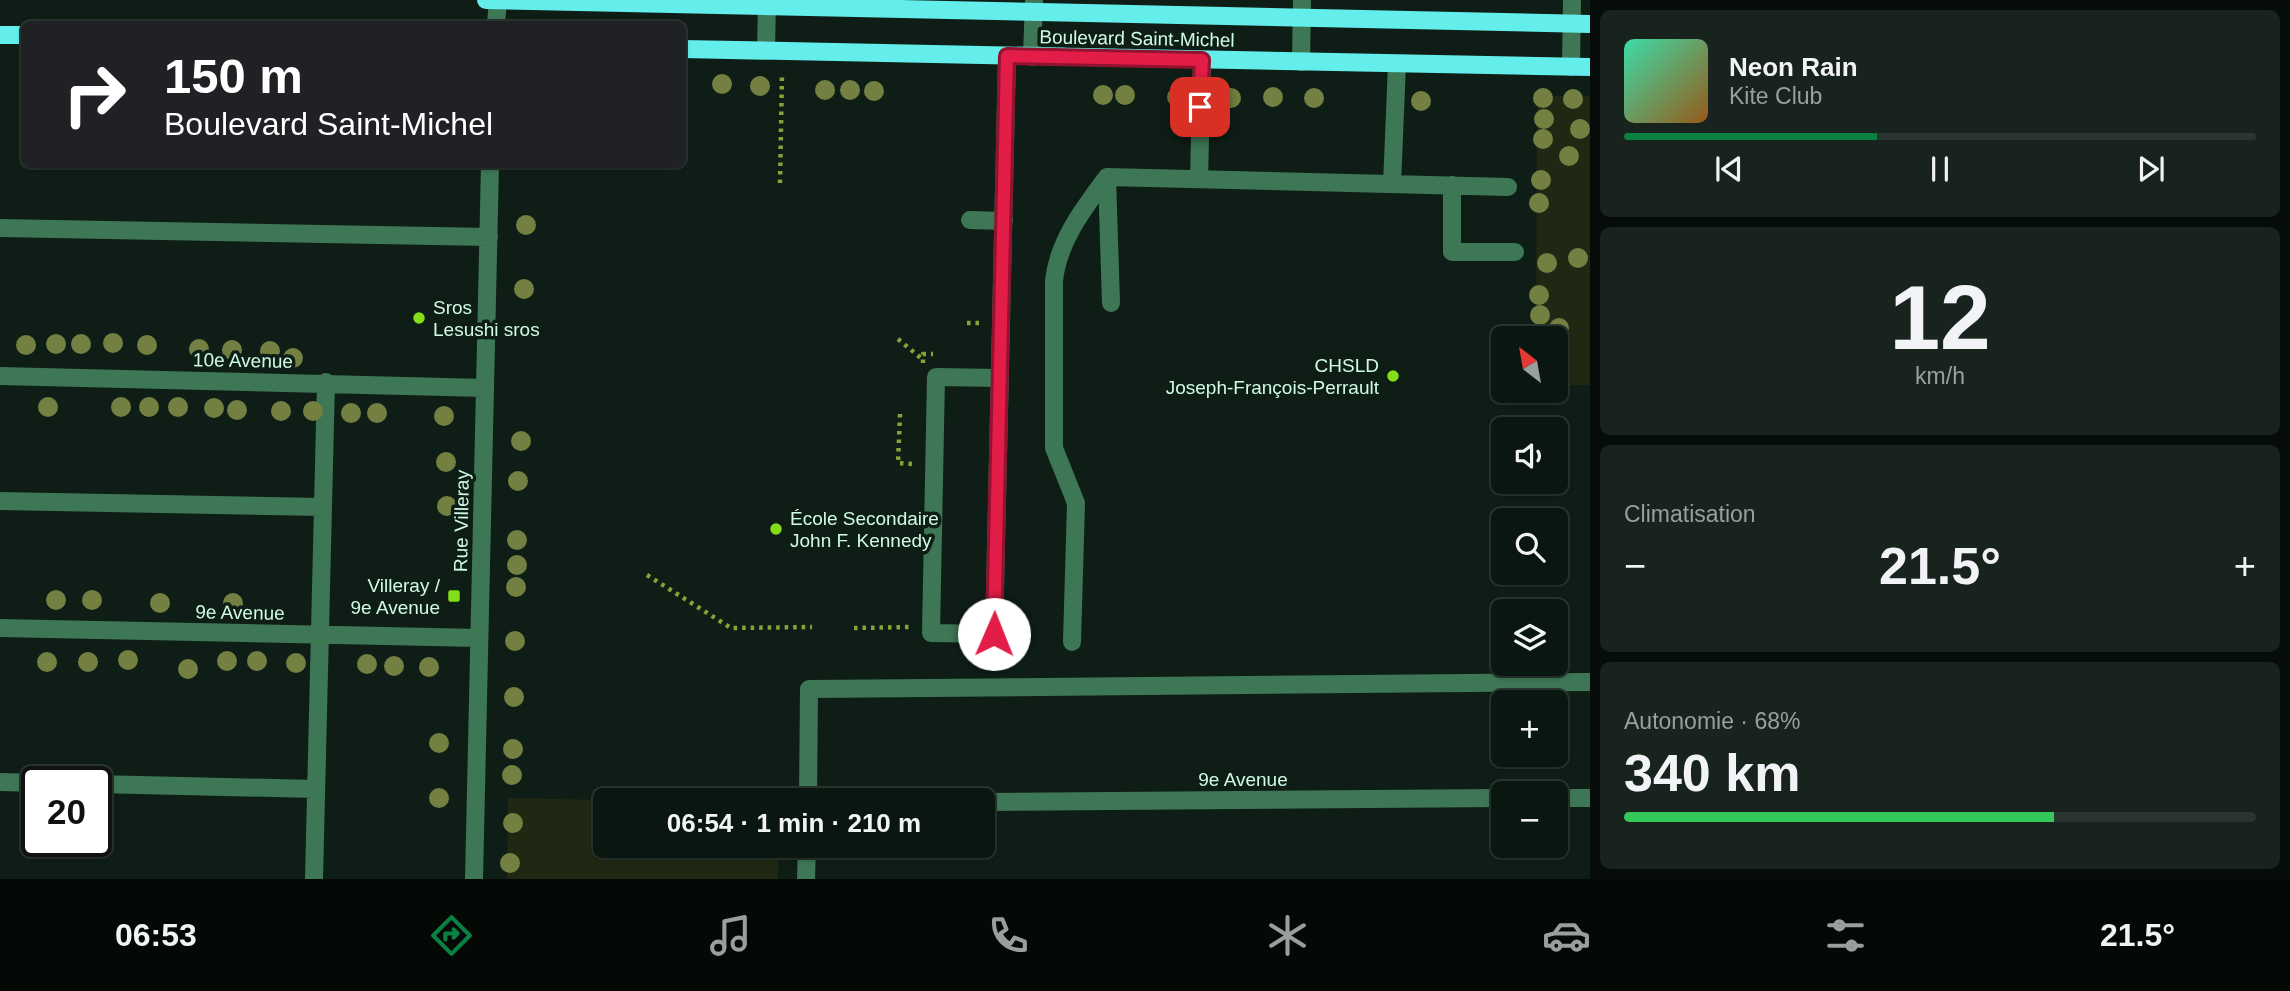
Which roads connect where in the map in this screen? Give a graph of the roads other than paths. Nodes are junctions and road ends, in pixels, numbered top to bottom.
1 (485, 0) edge
2 (498, 0) edge
3 (1572, 0) edge
4 (767, 3) edge
5 (1034, 5) edge
6 (1302, 8) edge
7 (496, 21) edge
8 (1571, 23) junction
9 (1590, 24) edge
10 (0, 35) edge
11 (21, 36) edge
12 (686, 49) edge
13 (766, 51) junction
14 (1007, 56) junction
15 (1032, 57) junction
16 (1202, 60) junction
17 (1301, 62) junction
18 (1397, 64) junction
19 (1571, 67) junction
20 (1590, 68) edge
21 (490, 168) edge
22 (1107, 177) junction
23 (1199, 179) junction
24 (1392, 184) junction
25 (1452, 186) junction
26 (1508, 187) dead end
27 (970, 220) dead end
28 (1004, 220) junction
29 (0, 228) edge
30 (489, 237) junction
31 (1515, 252) dead end
32 (1111, 303) dead end
33 (0, 376) edge
34 (1000, 378) junction
35 (326, 382) junction
36 (485, 388) junction
37 (0, 500) edge
38 (322, 507) junction
39 (0, 628) edge
40 (320, 635) junction
41 (479, 638) junction
42 (1072, 642) dead end
43 (1590, 682) edge
44 (0, 782) edge
45 (21, 783) edge
46 (112, 784) edge
47 (808, 788) edge
48 (316, 789) junction
49 (1491, 798) edge
50 (1568, 798) edge
51 (1590, 798) edge
52 (995, 802) edge
53 (807, 858) edge
54 (314, 879) edge
55 (474, 879) edge
56 (806, 879) edge

1 - 2 main road, Boulevard Saint-Michel
2 - 4 main road, Boulevard Saint-Michel
2 - 7 street
3 - 8 street
4 - 5 main road, Boulevard Saint-Michel
4 - 13 street
5 - 6 main road, Boulevard Saint-Michel
5 - 15 street
6 - 8 main road, Boulevard Saint-Michel
6 - 17 street
8 - 9 main road, Boulevard Saint-Michel
8 - 19 street
10 - 11 main road
12 - 13 main road, Boulevard Saint-Michel
13 - 14 main road, Boulevard Saint-Michel
14 - 15 main road, Boulevard Saint-Michel
14 - 28 street
15 - 16 main road, Boulevard Saint-Michel
16 - 17 main road, Boulevard Saint-Michel
16 - 23 street
17 - 18 main road, Boulevard Saint-Michel
18 - 19 main road, Boulevard Saint-Michel
18 - 24 street
19 - 20 main road, Boulevard Saint-Michel
21 - 30 street, Rue Villeray
22 - 23 street
22 - 32 street
22 - 42 street
23 - 24 street
24 - 25 street
25 - 26 street
25 - 31 street
27 - 28 street
28 - 34 street
29 - 30 street
30 - 36 street, Rue Villeray
33 - 35 street, 10e Avenue
34 - 34 street
35 - 36 street, 10e Avenue
35 - 38 street
36 - 41 street, Rue Villeray
37 - 38 street
38 - 40 street
39 - 40 street, 9e Avenue
40 - 41 street, 9e Avenue
40 - 48 street
41 - 55 street, Rue Villeray
43 - 47 street
44 - 45 street
46 - 48 street
48 - 54 street
49 - 52 street, 9e Avenue
50 - 51 street
53 - 56 street

